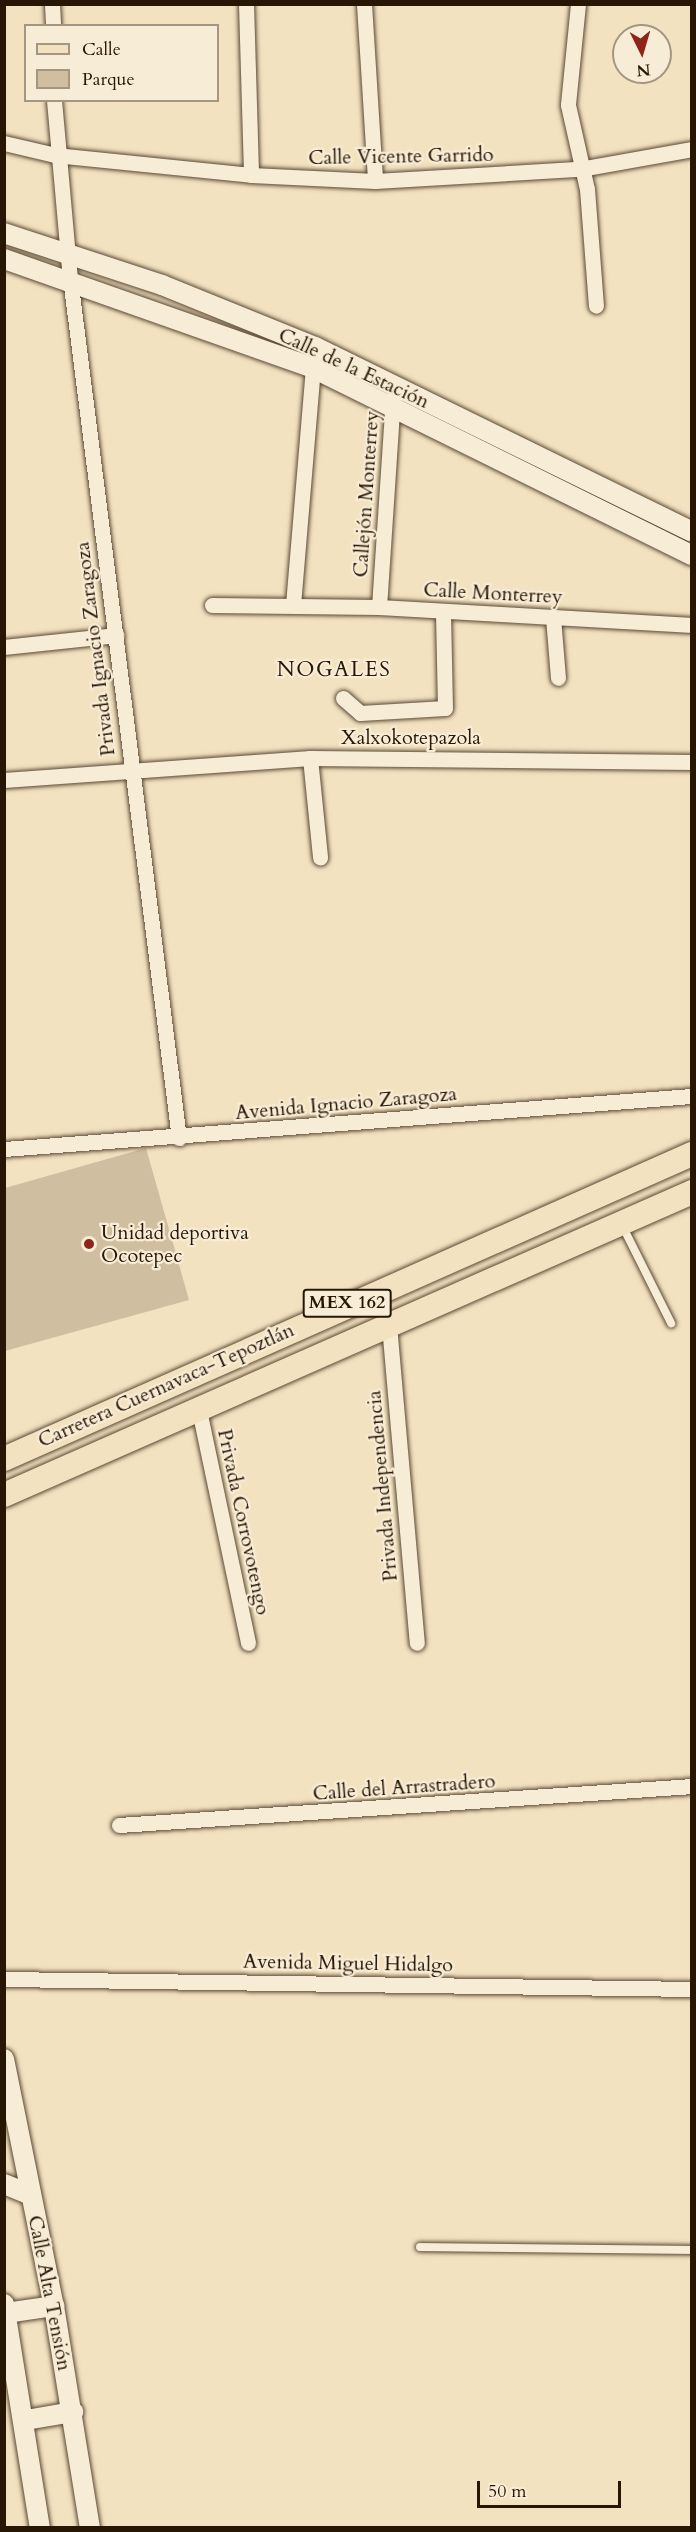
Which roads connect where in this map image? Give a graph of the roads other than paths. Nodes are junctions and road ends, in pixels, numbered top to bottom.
1 (52, 4) edge
2 (246, 4) edge
3 (364, 4) edge
4 (578, 4) edge
5 (53, 24) edge
6 (54, 102) edge
7 (4, 143) edge
8 (692, 148) edge
9 (55, 154) junction
10 (580, 169) junction
11 (251, 175) junction
12 (375, 181) junction
13 (4, 233) edge
14 (68, 253) junction
15 (4, 259) edge
16 (70, 278) junction
17 (596, 306) dead end
18 (313, 368) junction
19 (394, 384) junction
20 (393, 408) junction
21 (692, 532) edge
22 (692, 555) edge
23 (212, 605) dead end
24 (293, 605) junction
25 (379, 608) junction
26 (443, 611) junction
27 (553, 617) junction
28 (692, 626) edge
29 (116, 635) junction
30 (4, 647) edge
31 (558, 678) dead end
32 (343, 698) dead end
33 (310, 758) junction
34 (692, 762) edge
35 (130, 769) junction
36 (4, 780) edge
37 (320, 857) dead end
38 (692, 1096) edge
39 (179, 1138) junction
40 (4, 1149) edge
41 (692, 1154) edge
42 (692, 1192) edge
43 (622, 1225) junction
44 (671, 1323) dead end
45 (389, 1325) junction
46 (200, 1410) junction
47 (4, 1459) edge
48 (4, 1495) edge
49 (248, 1643) dead end
50 (417, 1643) dead end
51 (692, 1786) edge
52 (118, 1825) dead end
53 (4, 1979) edge
54 (692, 1989) edge
55 (4, 2059) edge
56 (4, 2184) edge
57 (31, 2195) junction
58 (420, 2247) dead end
59 (692, 2250) edge
60 (54, 2307) junction
61 (5, 2308) edge
62 (73, 2412) junction
63 (26, 2420) junction
64 (40, 2528) edge
65 (90, 2528) edge

1 - 5 street
2 - 11 street
3 - 12 street
4 - 10 street
6 - 9 street, Privada Ignacio Zaragoza
7 - 9 street, Calle Vicente Garrido
8 - 10 street, Calle Vicente Garrido
9 - 11 street, Calle Vicente Garrido
9 - 14 street, Privada Ignacio Zaragoza
10 - 12 street, Calle Vicente Garrido
10 - 17 street
11 - 12 street, Calle Vicente Garrido
13 - 14 street, Calle de la Estación
14 - 16 street, Privada Ignacio Zaragoza
14 - 19 street, Calle de la Estación
15 - 16 street, Calle de la Estación
16 - 18 street, Calle de la Estación
16 - 29 street, Privada Ignacio Zaragoza
18 - 20 street, Calle de la Estación
18 - 24 street
19 - 20 street, Callejón Monterrey
19 - 21 street, Calle de la Estación
20 - 22 street, Calle de la Estación
20 - 25 street, Callejón Monterrey
23 - 24 street, Calle Monterrey
24 - 25 street, Calle Monterrey
25 - 26 street, Calle Monterrey
26 - 27 street, Calle Monterrey
26 - 32 street
27 - 28 street, Calle Monterrey
27 - 31 street
29 - 30 street
29 - 35 street, Privada Ignacio Zaragoza
33 - 34 street, Xalxokotepazola
33 - 35 street, Xalxokotepazola
33 - 37 street
35 - 36 street, Xalxokotepazola
35 - 39 street, Privada Ignacio Zaragoza
38 - 39 street, Avenida Ignacio Zaragoza
39 - 40 street, Avenida Ignacio Zaragoza
41 - 47 main road, Carretera Cuernavaca-Tepoztlán / MEX 162
42 - 43 main road, Carretera Cuernavaca-Tepoztlán / MEX 162
43 - 44 lane
43 - 45 main road, Carretera Cuernavaca-Tepoztlán / MEX 162
45 - 46 main road, Carretera Cuernavaca-Tepoztlán / MEX 162
45 - 50 street, Privada Independencia
46 - 48 main road, Carretera Cuernavaca-Tepoztlán / MEX 162
46 - 49 street, Privada Corrovotengo
51 - 52 street, Calle del Arrastradero
53 - 54 street, Avenida Miguel Hidalgo
55 - 57 street, Calle Alta Tensión
56 - 57 street
57 - 60 street, Calle Alta Tensión
58 - 59 lane
60 - 61 street
60 - 62 street, Calle Alta Tensión
61 - 63 street
62 - 63 street
62 - 65 street, Calle Alta Tensión
63 - 64 street

